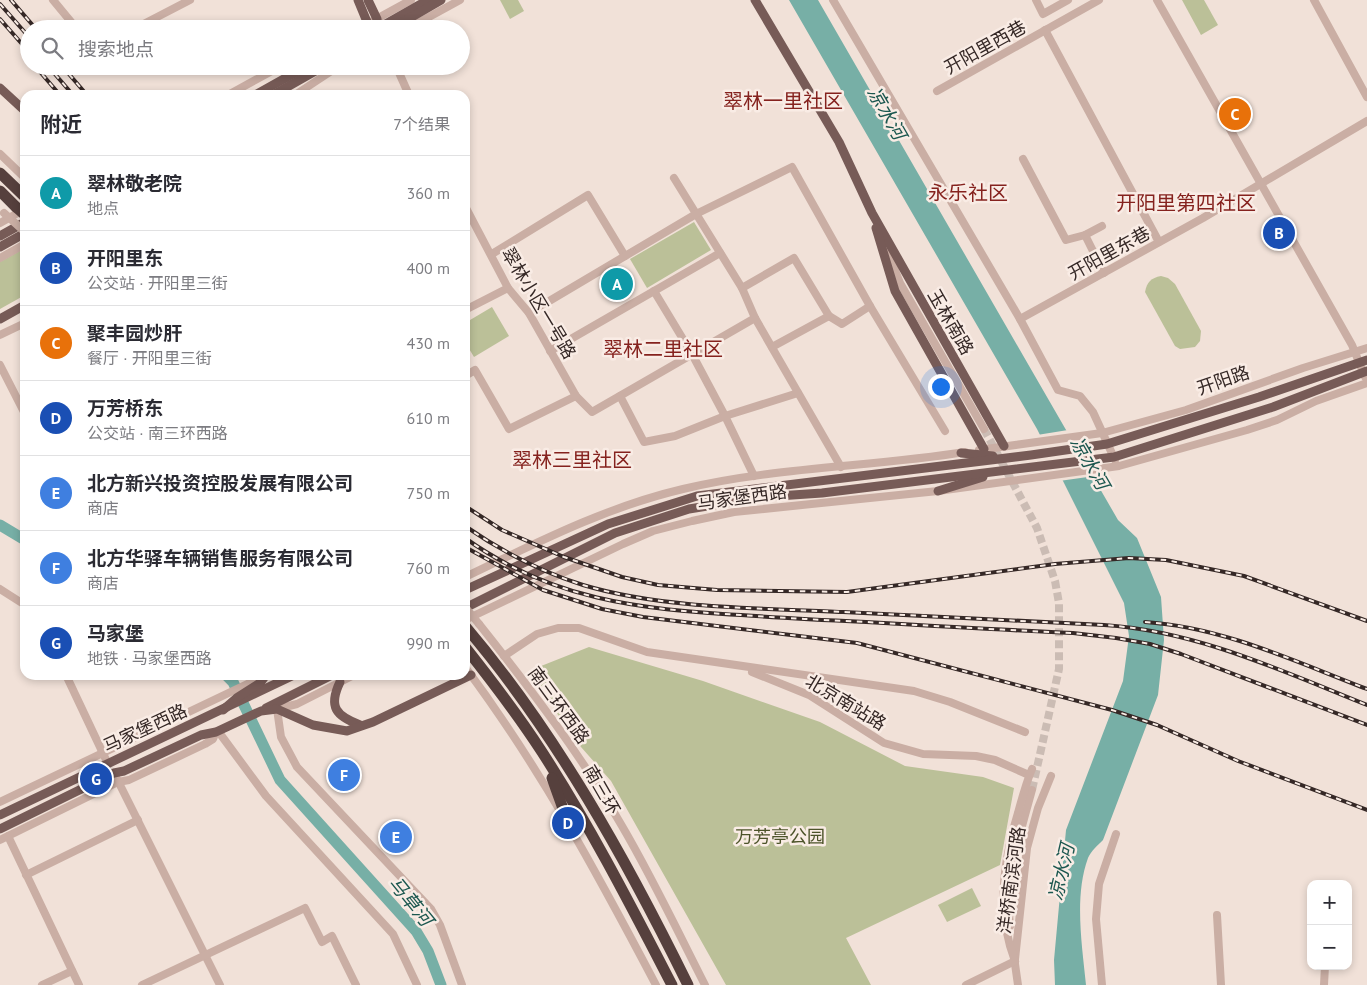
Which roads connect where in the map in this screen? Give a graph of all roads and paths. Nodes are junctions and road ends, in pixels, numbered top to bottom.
1 (53, 0) edge
2 (190, 0) edge
3 (358, 0) edge
4 (368, 0) edge
5 (411, 0) edge
6 (428, 0) edge
7 (441, 0) edge
8 (460, 0) edge
9 (755, 0) edge
10 (833, 0) edge
11 (1036, 0) edge
12 (1068, 0) edge
13 (1099, 0) edge
14 (1157, 0) edge
15 (1314, 0) edge
16 (377, 18) joint
17 (70, 20) edge
18 (151, 20) edge
19 (366, 20) edge
20 (394, 20) edge
21 (407, 20) edge
22 (423, 20) edge
23 (1045, 30) junction
24 (265, 75) edge
25 (292, 75) edge
26 (308, 75) edge
27 (326, 75) edge
28 (400, 75) edge
29 (0, 88) edge
30 (237, 90) edge
31 (264, 90) edge
32 (282, 90) edge
33 (304, 90) edge
34 (407, 90) edge
35 (937, 91) dead end
36 (0, 96) edge
37 (1367, 98) edge
38 (20, 106) edge
39 (20, 114) edge
40 (1367, 121) edge
41 (0, 154) edge
42 (1023, 159) dead end
43 (0, 173) edge
44 (20, 173) edge
45 (674, 178) dead end
46 (1261, 183) junction
47 (0, 191) edge
48 (20, 192) edge
49 (20, 208) edge
50 (2, 211) edge
51 (20, 211) edge
52 (872, 213) junction
53 (696, 214) junction
54 (470, 215) edge
55 (0, 223) edge
56 (20, 225) edge
57 (1102, 226) dead end
58 (20, 228) edge
59 (1085, 235) junction
60 (0, 236) edge
61 (20, 236) edge
62 (1159, 242) junction
63 (0, 247) edge
64 (20, 247) edge
65 (720, 253) junction
66 (492, 254) junction
67 (625, 256) junction
68 (0, 258) edge
69 (1104, 273) junction
70 (508, 288) junction
71 (742, 288) junction
72 (654, 291) junction
73 (20, 302) edge
74 (870, 306) junction
75 (470, 307) edge
76 (20, 308) edge
77 (0, 312) edge
78 (529, 313) junction
79 (829, 316) junction
80 (755, 318) junction
81 (0, 319) edge
82 (1020, 319) junction
83 (20, 326) edge
84 (0, 336) edge
85 (772, 347) junction
86 (1367, 348) edge
87 (550, 351) junction
88 (1355, 352) junction
89 (692, 354) junction
90 (1364, 361) edge
91 (0, 365) edge
92 (1365, 372) edge
93 (470, 373) edge
94 (1367, 383) edge
95 (798, 394) junction
96 (576, 396) junction
97 (620, 396) junction
98 (20, 404) edge
99 (725, 416) junction
100 (984, 430) tunnel mouth
101 (945, 431) dead end
102 (1102, 433) junction
103 (1025, 443) joint
104 (1107, 444) junction
105 (1004, 446) junction
106 (984, 449) junction
107 (961, 453) junction
108 (1031, 455) joint
109 (1010, 457) junction
110 (1114, 457) junction
111 (1118, 466) junction
112 (841, 467) junction
113 (1003, 471) junction
114 (754, 476) junction
115 (938, 491) junction
116 (470, 575) edge
117 (470, 588) edge
118 (0, 589) edge
119 (20, 602) edge
120 (470, 606) edge
121 (470, 614) edge
122 (470, 623) edge
123 (470, 630) edge
124 (470, 653) edge
125 (504, 656) junction
126 (736, 666) junction
127 (470, 674) edge
128 (68, 680) edge
129 (261, 680) edge
130 (263, 680) edge
131 (323, 680) edge
132 (344, 680) edge
133 (451, 680) edge
134 (340, 682) junction
135 (269, 709) junction
136 (360, 726) junction
137 (217, 732) junction
138 (1025, 732) dead end
139 (102, 753) junction
140 (543, 753) junction
141 (108, 764) junction
142 (1030, 772) joint
143 (114, 773) junction
144 (1051, 776) dead end
145 (118, 782) junction
146 (1032, 790) tunnel mouth
147 (0, 802) edge
148 (0, 814) edge
149 (566, 817) junction
150 (138, 820) junction
151 (0, 829) edge
152 (1116, 834) dead end
153 (8, 836) junction
154 (0, 840) edge
155 (26, 875) junction
156 (1217, 915) dead end
157 (205, 954) junction
158 (1015, 961) junction
159 (1325, 970) edge
160 (72, 971) junction
161 (42, 985) edge
162 (79, 985) edge
163 (142, 985) edge
164 (220, 985) edge
165 (356, 985) edge
166 (417, 985) edge
167 (462, 985) edge
168 (656, 985) edge
169 (672, 985) edge
170 (688, 985) edge
171 (705, 985) edge
172 (966, 985) edge
173 (1018, 985) edge
174 (1102, 985) edge
175 (1220, 985) edge
176 (1324, 985) edge

1 - 17 street
2 - 18 street
3 - 19 main road
4 - 16 main road
5 - 16 street
6 - 20 main road
7 - 21 main road
8 - 22 street
9 - 52 main road, 玉林南路
10 - 82 street
11 - 12 street
13 - 23 street, 开阳里西巷
14 - 46 street
15 - 37 street
23 - 35 street, 开阳里西巷
23 - 62 street
24 - 30 street
25 - 31 main road
26 - 32 main road
27 - 33 street
28 - 34 street
29 - 38 main road
36 - 39 main road
40 - 46 street, 开阳里东巷
41 - 44 street
42 - 59 street
43 - 48 highway
45 - 53 street
46 - 62 street, 开阳里东巷
46 - 88 street
47 - 49 highway
50 - 58 street, bridge
51 - 55 street
52 - 100 street, 玉林南路
52 - 105 main road, 玉林南路
52 - 106 main road, 玉林南路
53 - 65 street
53 - 67 street
53 - 74 street
54 - 66 street, 翠林小区一号路
56 - 60 main road
57 - 59 street
59 - 69 street
61 - 63 main road
62 - 69 street, 开阳里东巷
64 - 68 street
65 - 71 street
65 - 72 street
66 - 67 street
66 - 70 street, 翠林小区一号路
67 - 78 street
69 - 82 street, 开阳里东巷
70 - 75 street
70 - 78 street, 翠林小区一号路
71 - 79 street
71 - 80 street
72 - 87 street
72 - 89 street
73 - 77 main road
74 - 79 street
74 - 101 street
76 - 81 main road
78 - 87 street, 翠林小区一号路
79 - 85 street
80 - 85 street
80 - 89 street
82 - 102 street
83 - 84 street
85 - 95 street
86 - 88 street, 开阳路
87 - 96 street, 翠林小区一号路
88 - 90 street
88 - 102 street, 开阳路
89 - 97 street
89 - 99 street
90 - 92 street
90 - 104 main road, 开阳路
91 - 98 street
92 - 94 street
92 - 110 main road
93 - 96 street
94 - 111 street
95 - 99 street
95 - 112 street
96 - 97 street, 翠林小区一号路
97 - 99 street
99 - 114 street
102 - 103 street, 开阳路
102 - 104 street
103 - 105 street, 马家堡西路
104 - 108 main road, 开阳路
104 - 110 street
105 - 106 street, 马家堡西路
106 - 107 street, 马家堡西路
107 - 109 main road
107 - 112 street, 马家堡西路
108 - 109 main road, 马家堡西路
109 - 117 main road, 马家堡西路
110 - 111 street
110 - 113 main road, 马家堡西路
111 - 115 street, 马家堡西路
112 - 114 street, 马家堡西路
113 - 115 main road
113 - 120 main road, 马家堡西路
114 - 116 street, 马家堡西路
115 - 122 street, 马家堡西路
118 - 119 street
121 - 125 street, 南三环西路, bridge
123 - 170 highway, 南三环
124 - 140 highway, 南三环
125 - 126 street, 北京南站路
125 - 171 street, 南三环西路
126 - 138 street, 北京南站路
126 - 142 street, 北京南站路
127 - 149 street
128 - 139 street
129 - 139 street, 马家堡西路
130 - 141 main road, 马家堡西路, bridge
131 - 135 main road
132 - 134 street
133 - 136 main road
134 - 135 street
134 - 136 main road
135 - 136 main road
135 - 137 main road, 马家堡西路
135 - 167 street
137 - 143 main road, 马家堡西路
137 - 145 street, 马家堡西路
137 - 166 street
139 - 141 street
139 - 147 street, 马家堡西路
140 - 149 highway
140 - 169 highway, 南三环
141 - 148 main road, 马家堡西路
142 - 158 street, 洋桥南滨河路
143 - 145 street
143 - 151 main road, 马家堡西路
144 - 158 street, 洋桥南滨河路
145 - 150 street
145 - 153 street, 马家堡西路
146 - 158 street, 洋桥南滨河路
149 - 168 street
150 - 155 street
150 - 157 street
152 - 174 street
153 - 154 street, 马家堡西路
153 - 155 street
155 - 160 street
156 - 175 street
157 - 163 street
157 - 164 street
157 - 165 street
158 - 172 street
158 - 173 street, 洋桥南滨河路
159 - 176 street
160 - 161 street
160 - 162 street

